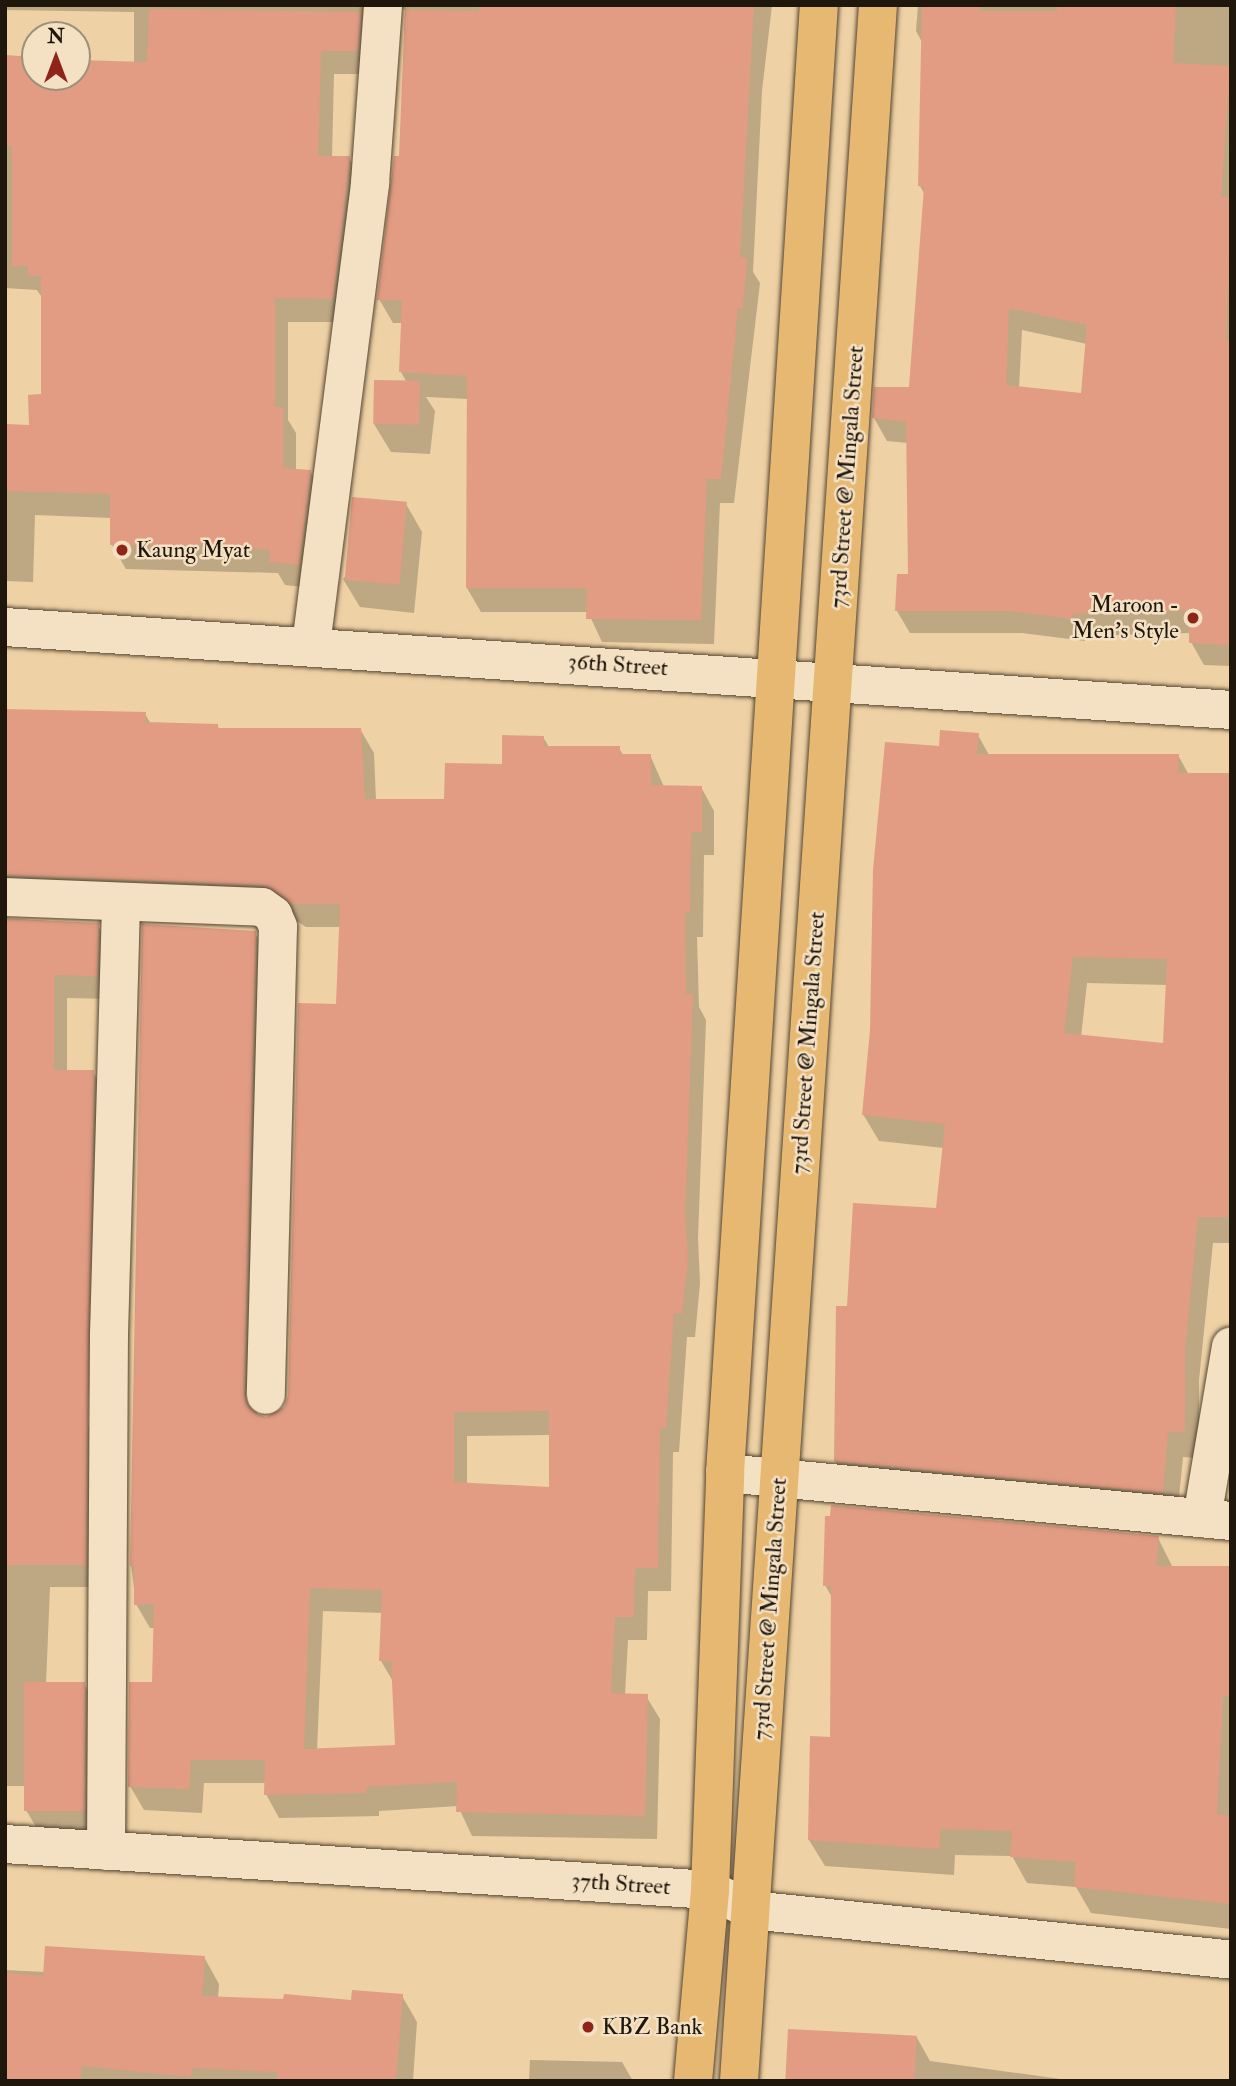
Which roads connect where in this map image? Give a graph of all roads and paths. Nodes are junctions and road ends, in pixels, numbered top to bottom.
1 (383, 5) edge
2 (819, 5) edge
3 (878, 5) edge
4 (5, 627) edge
5 (311, 645) junction
6 (779, 676) junction
7 (833, 681) junction
8 (1231, 710) edge
9 (5, 897) edge
10 (121, 902) junction
11 (1231, 1346) edge
12 (266, 1395) dead end
13 (725, 1473) junction
14 (778, 1476) junction
15 (1217, 1519) edge
16 (5, 1844) edge
17 (106, 1851) junction
18 (710, 1890) junction
19 (751, 1910) junction
20 (1231, 1960) edge
21 (693, 2081) edge
22 (739, 2081) edge

1 - 5 street
2 - 6 main road, 73rd Street @ Mingala Street
3 - 7 main road, 73rd Street @ Mingala Street
4 - 5 street, 36th Street
5 - 6 street, 36th Street
6 - 7 street, 36th Street
6 - 13 main road, 73rd Street @ Mingala Street
7 - 8 street, 36th Street
7 - 14 main road, 73rd Street @ Mingala Street
9 - 10 street
10 - 12 street
10 - 17 street
11 - 15 street
13 - 14 street
13 - 18 main road, 73rd Street @ Mingala Street
14 - 15 street
14 - 19 main road, 73rd Street @ Mingala Street
16 - 17 street, 37th Street
17 - 18 street, 37th Street
18 - 19 street, 37th Street
18 - 21 main road, 73rd Street @ Mingala Street
19 - 20 street, 37th Street
19 - 22 main road, 73rd Street @ Mingala Street

